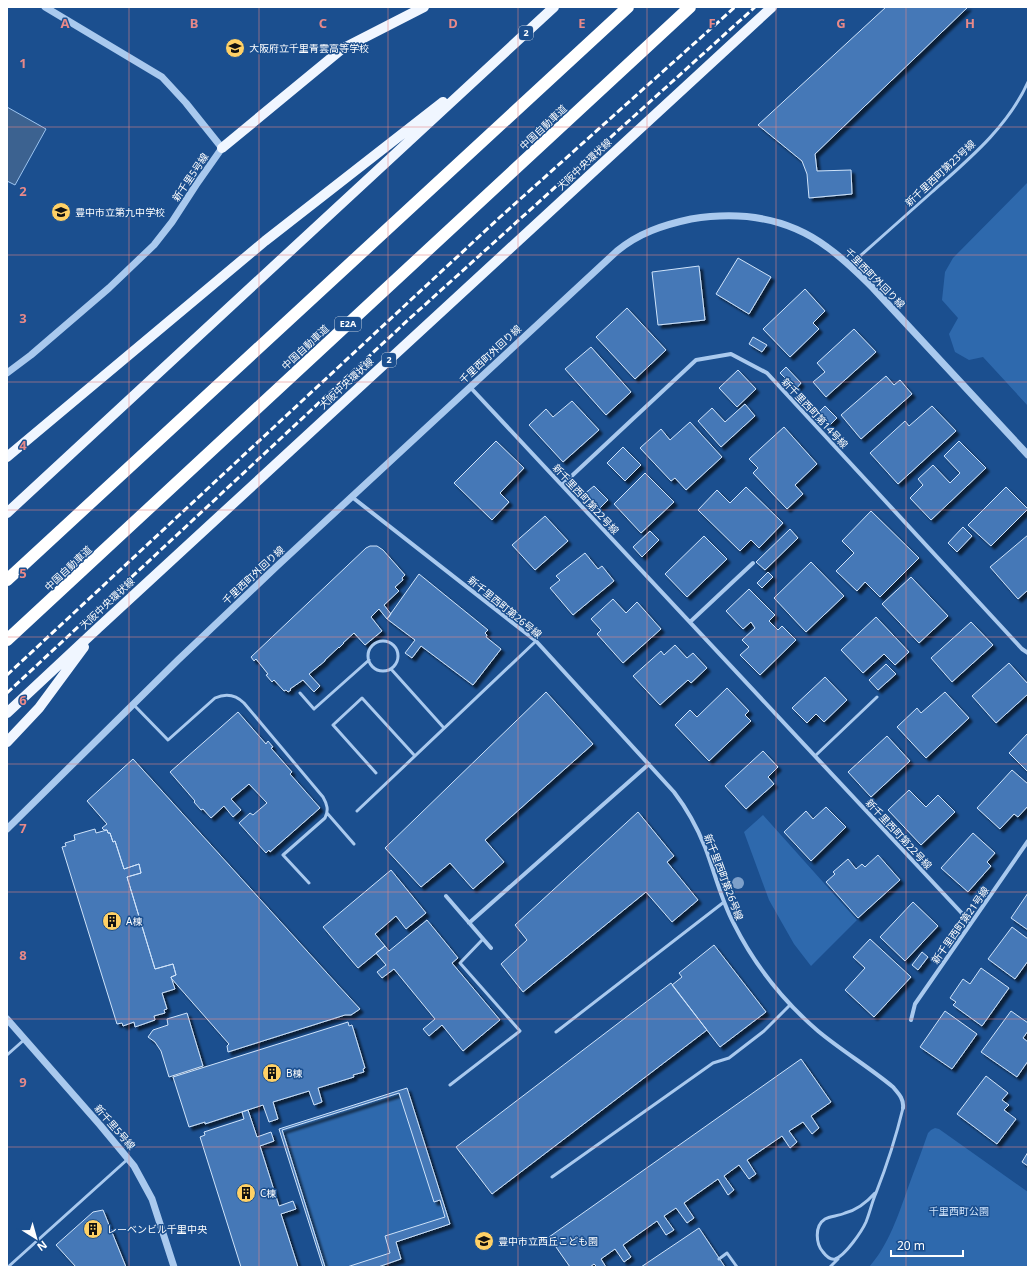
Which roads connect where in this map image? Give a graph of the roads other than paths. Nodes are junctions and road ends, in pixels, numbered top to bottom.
1 (45, 7) edge
2 (424, 7) edge
3 (554, 7) edge
4 (628, 7) edge
5 (690, 7) edge
6 (772, 7) edge
7 (498, 59) junction
8 (1028, 82) edge
9 (222, 148) junction
10 (850, 265) junction
11 (7, 372) edge
12 (470, 387) junction
13 (1028, 455) edge
14 (7, 457) edge
15 (562, 485) junction
16 (352, 497) junction
17 (7, 512) edge
18 (753, 563) dead end
19 (7, 580) edge
20 (690, 622) junction
21 (98, 628) junction
22 (7, 640) edge
23 (536, 641) junction
24 (1028, 653) edge
25 (369, 660) junction
26 (391, 669) junction
27 (300, 693) dead end
28 (877, 697) dead end
29 (133, 704) junction
30 (7, 713) edge
31 (444, 728) junction
32 (7, 742) edge
33 (415, 756) junction
34 (815, 756) junction
35 (649, 764) junction
36 (376, 773) dead end
37 (356, 811) dead end
38 (327, 813) junction
39 (7, 829) edge
40 (1028, 841) edge
41 (354, 844) dead end
42 (309, 883) dead end
43 (446, 896) dead end
44 (724, 902) junction
45 (469, 922) junction
46 (971, 923) junction
47 (484, 939) junction
48 (491, 948) dead end
49 (790, 1005) junction
50 (7, 1019) edge
51 (911, 1020) dead end
52 (556, 1032) dead end
53 (25, 1039) junction
54 (7, 1055) edge
55 (450, 1084) dead end
56 (903, 1108) joint
57 (128, 1158) junction
58 (552, 1177) dead end
59 (875, 1193) junction
60 (840, 1256) junction
61 (719, 1259) dead end
62 (8, 1267) edge
63 (174, 1267) edge
64 (737, 1267) edge
65 (830, 1267) edge

1 - 9 street, 新千里5号線
2 - 9 main road
3 - 7 main road, 2
4 - 19 highway
5 - 22 highway, 中国自動車道 / E2A
6 - 21 main road, 大阪中央環状線 / 2
7 - 14 main road
7 - 17 main road, 2
8 - 10 lane, 新千里西町第23号線
9 - 11 street, 新千里5号線
10 - 12 street, 千里西町外回り線
10 - 13 street, 千里西町外回り線
12 - 15 street, 新千里西町第22号線
12 - 16 street, 千里西町外回り線
15 - 20 street, 新千里西町第22号線
15 - 24 street, 新千里西町第14号線
16 - 23 street, 新千里西町第26号線
16 - 29 street, 千里西町外回り線
18 - 20 street
20 - 34 street, 新千里西町第22号線
21 - 30 main road, 大阪中央環状線 / 2
21 - 32 main road
23 - 31 lane
23 - 35 street, 新千里西町第26号線
25 - 26 lane
25 - 26 lane
25 - 27 lane
26 - 31 lane
28 - 34 lane
29 - 38 lane
29 - 39 street, 千里西町外回り線
31 - 33 lane
33 - 36 lane
33 - 37 lane
34 - 46 street, 新千里西町第22号線
35 - 44 street, 新千里西町第26号線
35 - 45 street
38 - 41 lane
38 - 42 lane
40 - 46 street, 新千里西町第21号線
43 - 45 street
44 - 49 street, 新千里西町第26号線
44 - 52 lane
45 - 47 street
46 - 51 street, 新千里西町第21号線
47 - 48 street
47 - 55 lane
49 - 56 street, 新千里西町第26号線
49 - 58 lane
50 - 53 street, 新千里5号線
53 - 54 lane
53 - 57 street, 新千里5号線
56 - 59 lane
57 - 62 lane
57 - 63 street, 新千里5号線
59 - 60 lane
59 - 60 lane
60 - 65 lane
61 - 64 lane

